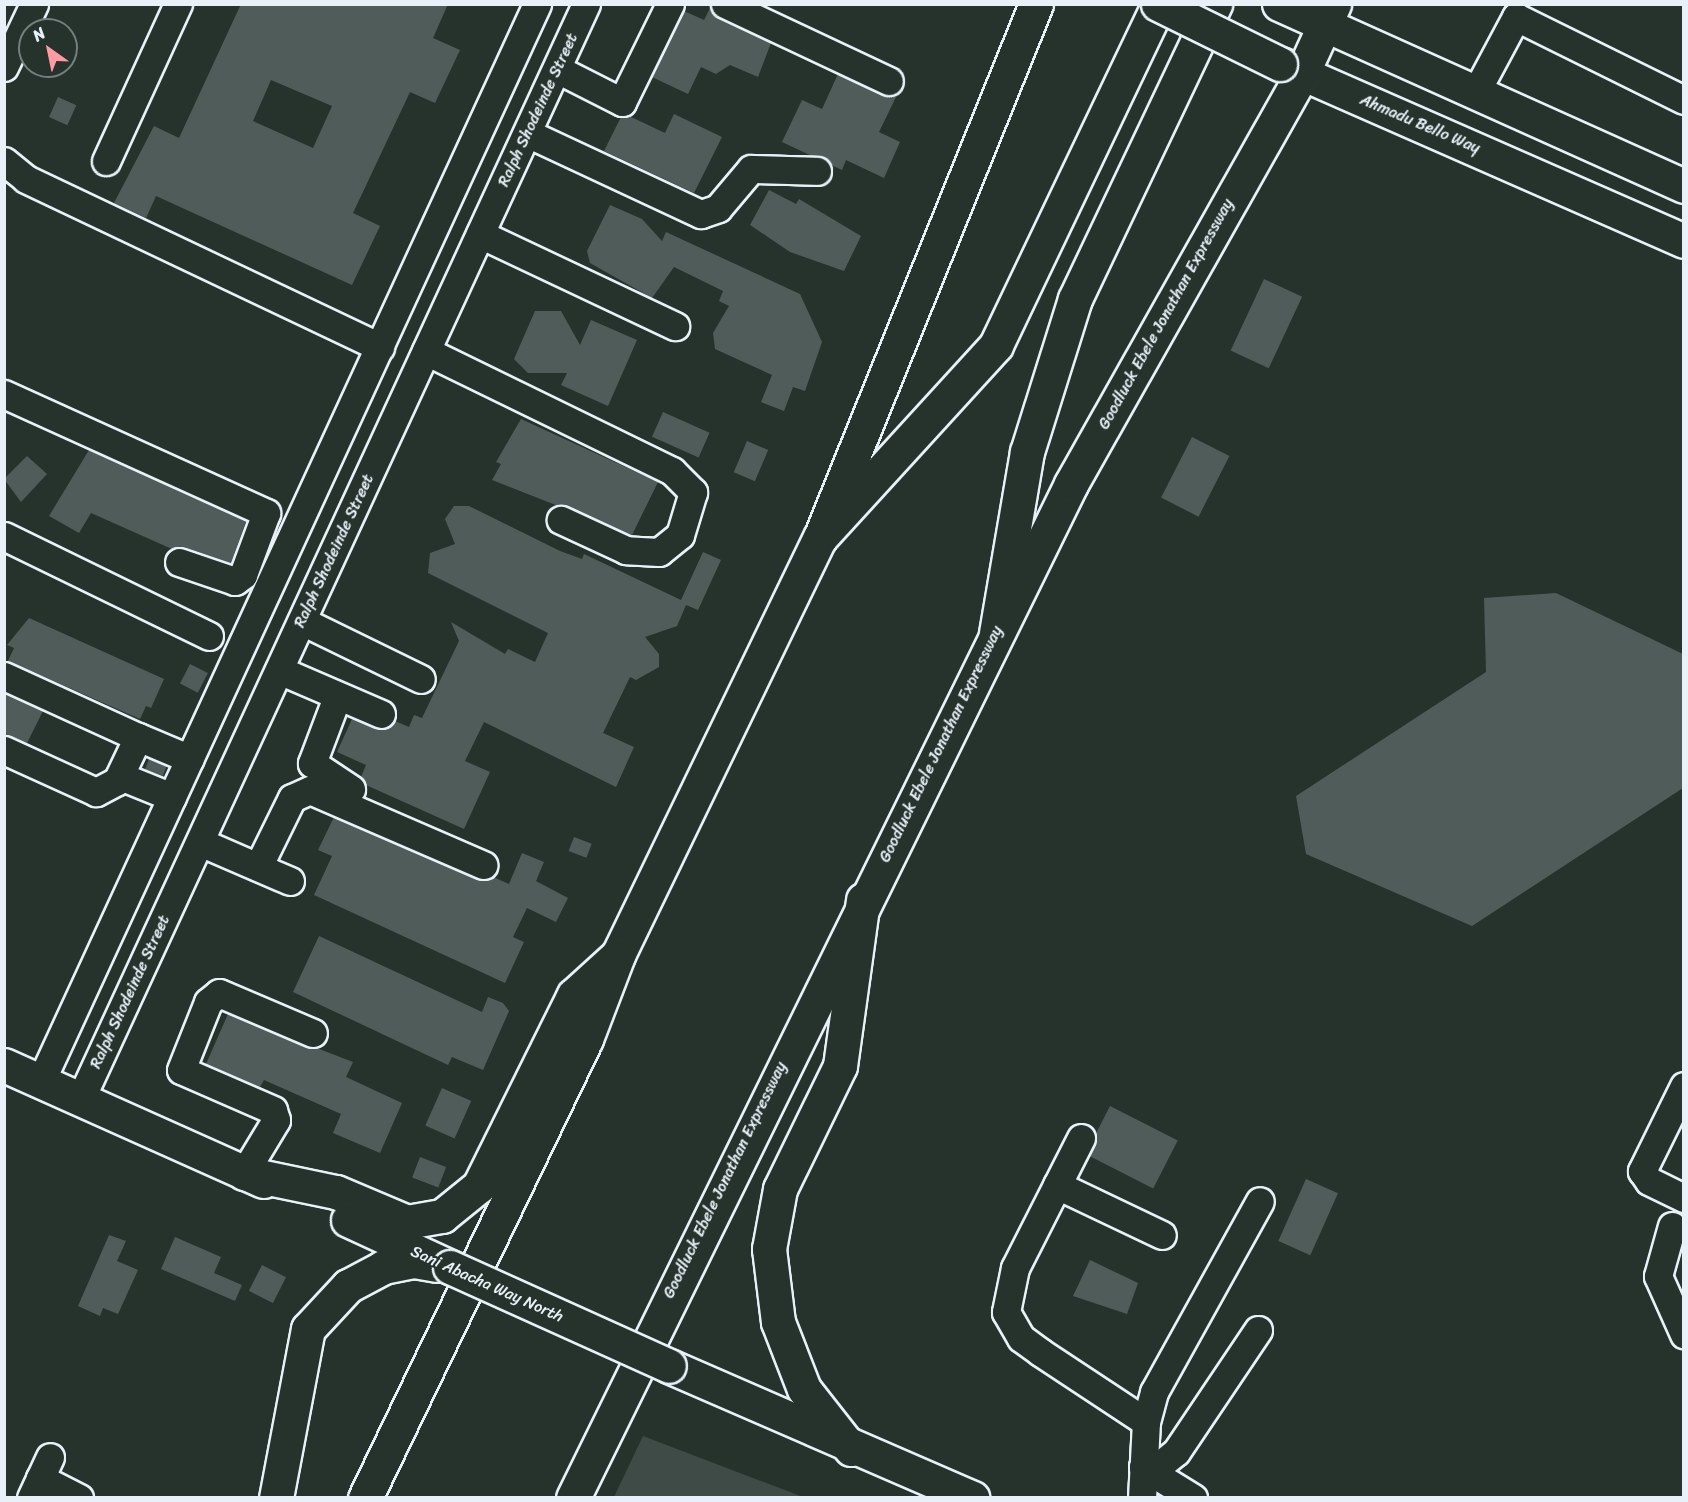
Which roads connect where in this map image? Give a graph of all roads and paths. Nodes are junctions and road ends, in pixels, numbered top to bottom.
1 (34, 4) edge
2 (178, 4) edge
3 (537, 4) edge
4 (586, 4) edge
5 (670, 4) edge
6 (725, 4) edge
7 (1036, 4) edge
8 (1158, 4) edge
9 (1215, 4) edge
10 (1519, 11) edge
11 (1311, 13) edge
12 (4, 67) edge
13 (557, 69) junction
14 (1291, 69) junction
15 (889, 81) dead end
16 (1477, 90) junction
17 (1683, 100) edge
18 (527, 133) junction
19 (4, 161) edge
20 (106, 161) dead end
21 (817, 171) dead end
22 (1683, 186) edge
23 (480, 234) junction
24 (1683, 241) edge
25 (675, 326) dead end
26 (380, 347) junction
27 (426, 351) junction
28 (4, 394) edge
29 (561, 520) dead end
30 (4, 536) edge
31 (820, 538) junction
32 (179, 562) dead end
33 (302, 621) junction
34 (996, 633) junction
35 (209, 636) dead end
36 (279, 670) junction
37 (4, 676) edge
38 (422, 679) dead end
39 (337, 697) junction
40 (381, 714) dead end
41 (138, 737) junction
42 (4, 750) edge
43 (189, 759) junction
44 (120, 776) junction
45 (172, 797) junction
46 (200, 842) junction
47 (258, 867) junction
48 (290, 881) dead end
49 (863, 900) junction
50 (618, 955) junction
51 (313, 1033) dead end
52 (4, 1065) edge
53 (41, 1081) junction
54 (1683, 1086) edge
55 (81, 1098) junction
56 (1081, 1138) dead end
57 (244, 1173) junction
58 (1057, 1185) junction
59 (1683, 1198) edge
60 (1260, 1202) dead end
61 (1672, 1226) dead end
62 (1162, 1235) dead end
63 (450, 1267) junction
64 (1258, 1330) dead end
65 (1683, 1334) edge
66 (1146, 1422) junction
67 (851, 1449) junction
68 (1143, 1467) junction
69 (40, 1477) edge
70 (79, 1497) edge
71 (276, 1497) edge
72 (365, 1497) edge
73 (573, 1497) edge
74 (972, 1497) edge
75 (1142, 1497) edge
76 (1193, 1497) edge

1 - 12 street
2 - 20 street
3 - 26 street
4 - 13 street, Ralph Shodeinde Street
5 - 13 street
6 - 15 street
7 - 31 main road
8 - 14 main road, Ahmadu Bello Way, bridge
8 - 31 main road
9 - 34 main road
10 - 16 street
10 - 17 street
11 - 14 main road, Goodluck Ebele Jonathan Expressway
11 - 16 main road
13 - 18 street, Ralph Shodeinde Street
14 - 24 main road, Ahmadu Bello Way
14 - 34 main road, Goodluck Ebele Jonathan Expressway
16 - 22 main road
18 - 21 street
18 - 23 street, Ralph Shodeinde Street
19 - 26 street
23 - 25 street
23 - 27 street, Ralph Shodeinde Street
26 - 43 street
27 - 29 street
27 - 33 street, Ralph Shodeinde Street
28 - 32 street
30 - 35 street
31 - 50 main road
33 - 36 street, Ralph Shodeinde Street
33 - 38 street
34 - 49 main road, Goodluck Ebele Jonathan Expressway
36 - 39 street
36 - 46 street, Ralph Shodeinde Street
37 - 41 street
39 - 40 street
39 - 47 street
41 - 43 street
41 - 44 street
42 - 44 street
43 - 45 street
44 - 45 street
45 - 53 street
46 - 47 street
46 - 55 street, Ralph Shodeinde Street
47 - 48 street
49 - 67 main road
49 - 73 main road, Goodluck Ebele Jonathan Expressway
50 - 57 main road
50 - 72 main road
51 - 57 street
52 - 53 main road, Sani Abacha Way North
53 - 55 main road, Sani Abacha Way North
54 - 59 street
55 - 57 main road, Sani Abacha Way North
56 - 58 street
57 - 63 main road, Sani Abacha Way North
58 - 62 street
58 - 66 street
60 - 66 street
61 - 65 street
63 - 67 main road, Sani Abacha Way North, bridge
63 - 71 main road
64 - 68 street
66 - 68 street
67 - 74 main road, Sani Abacha Way North
68 - 75 street
68 - 76 street
69 - 70 street

